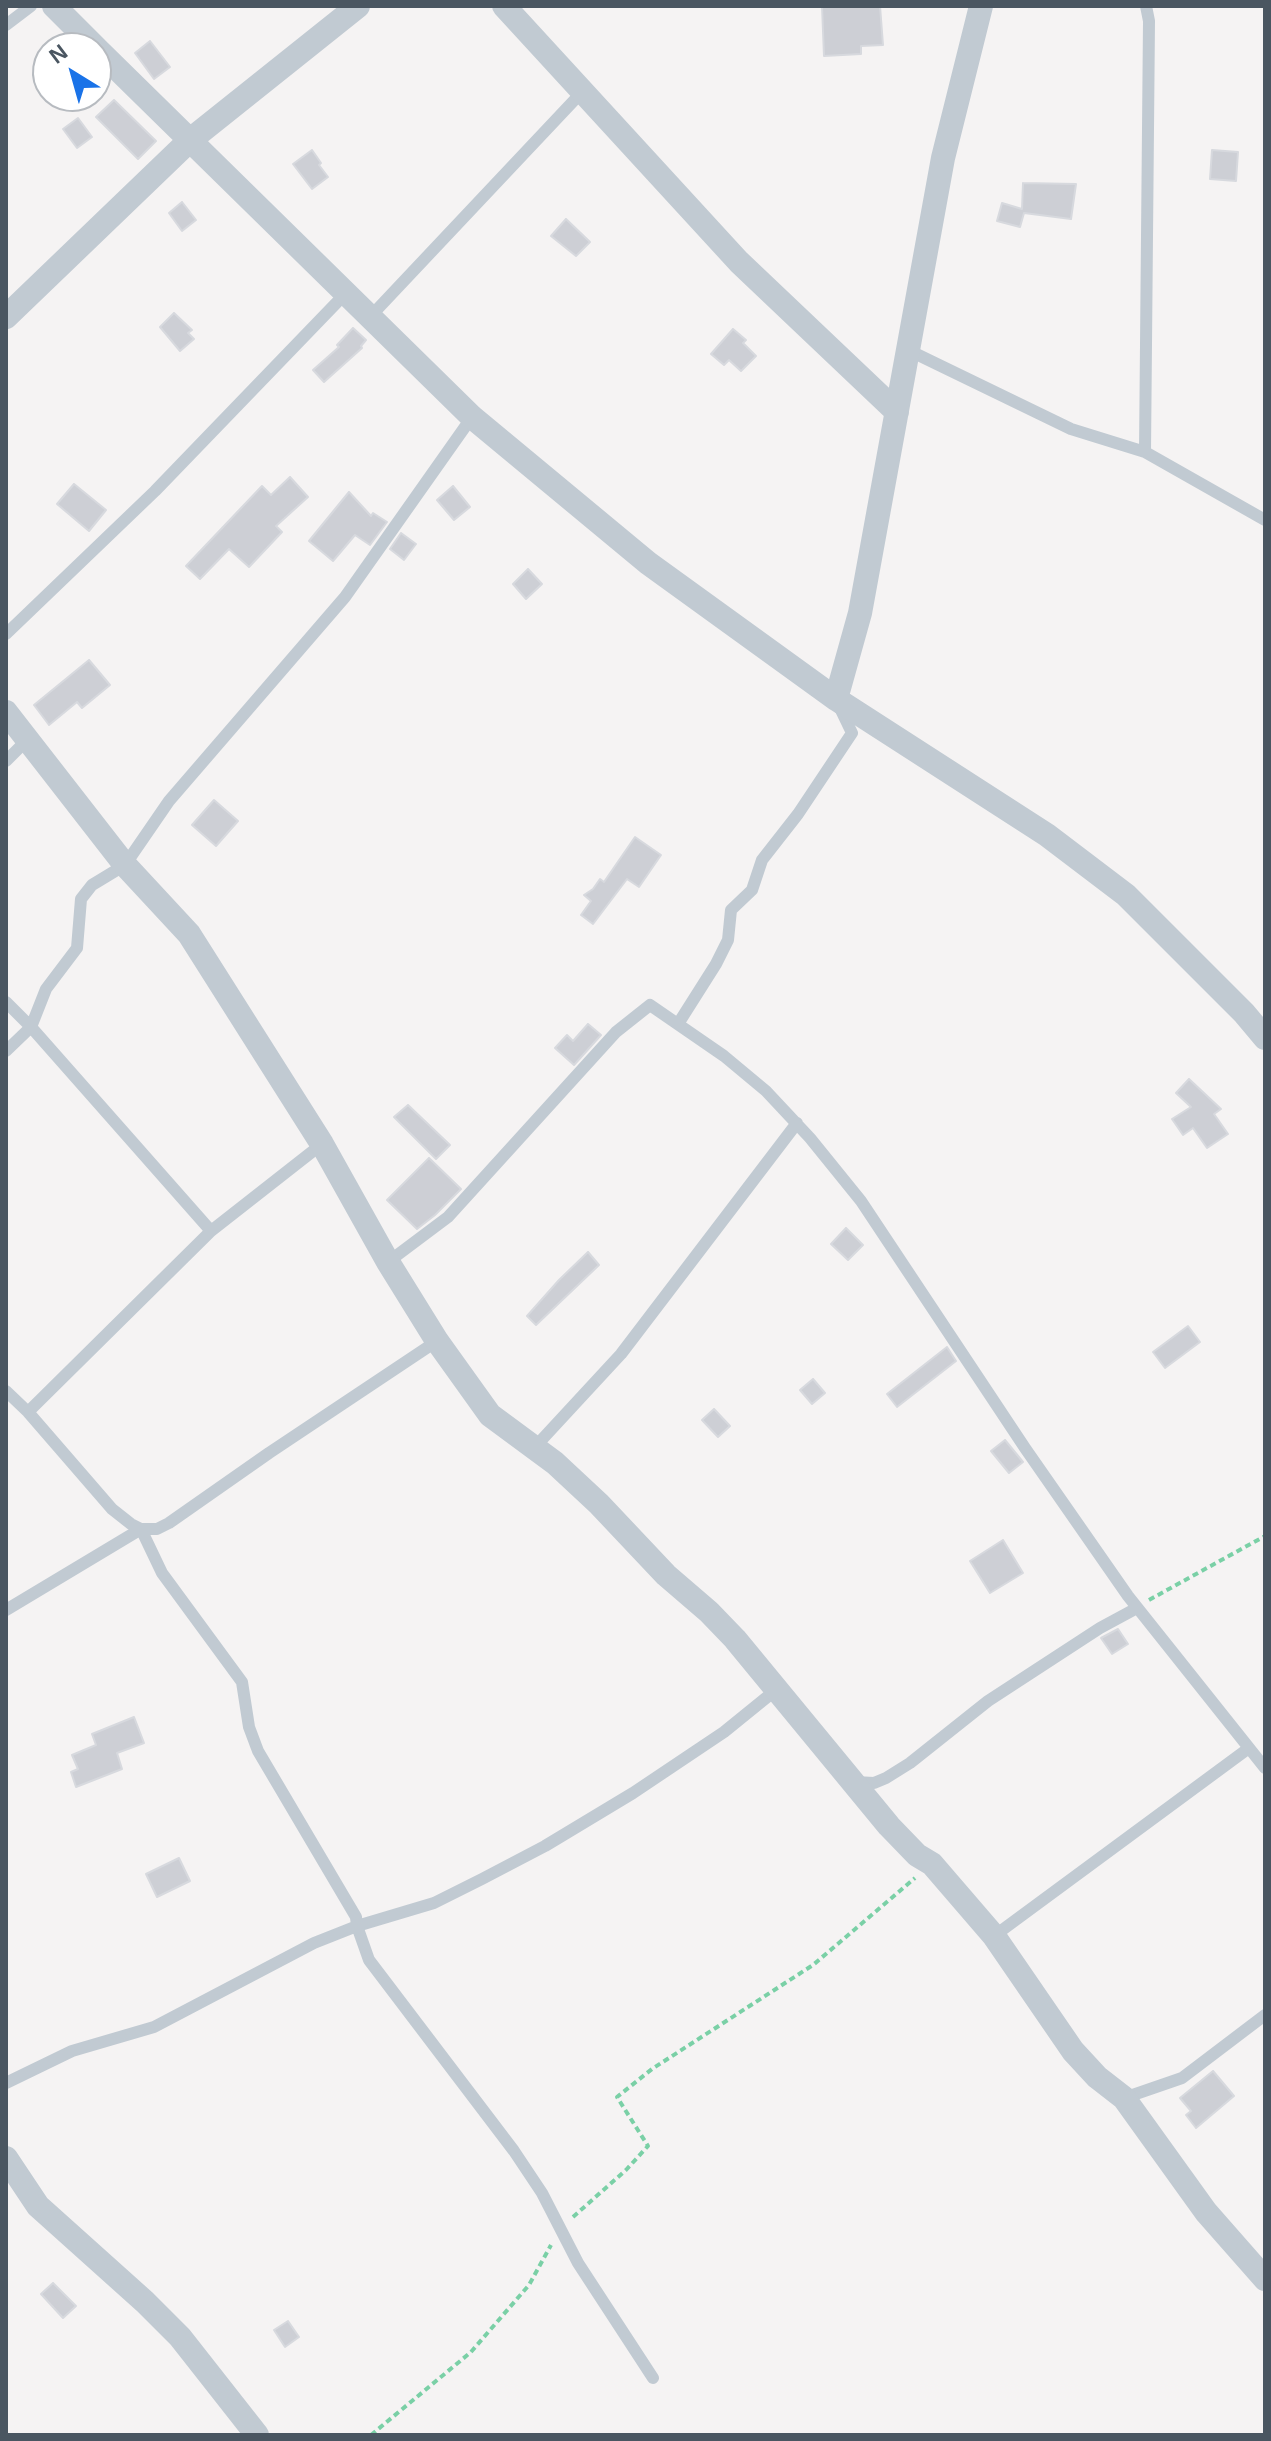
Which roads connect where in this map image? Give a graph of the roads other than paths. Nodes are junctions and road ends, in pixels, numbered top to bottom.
1 (31, 6) edge
2 (54, 6) edge
3 (358, 6) edge
4 (504, 6) edge
5 (981, 6) edge
6 (1146, 6) edge
7 (6, 25) edge
8 (80, 32) edge
9 (112, 64) edge
10 (582, 92) junction
11 (189, 141) junction
12 (345, 294) junction
13 (6, 317) edge
14 (369, 318) junction
15 (908, 350) junction
16 (897, 412) junction
17 (472, 417) junction
18 (1145, 452) junction
19 (1265, 520) edge
20 (6, 634) edge
21 (836, 699) junction
22 (6, 712) edge
23 (27, 740) junction
24 (6, 761) edge
25 (125, 865) junction
26 (6, 1002) edge
27 (678, 1024) junction
28 (31, 1027) junction
29 (1265, 1038) edge
30 (6, 1051) edge
31 (797, 1123) junction
32 (322, 1144) junction
33 (211, 1231) junction
34 (388, 1262) junction
35 (437, 1341) junction
36 (6, 1391) edge
37 (28, 1412) junction
38 (535, 1447) junction
39 (141, 1529) junction
40 (1137, 1608) junction
41 (6, 1610) edge
42 (777, 1689) junction
43 (1249, 1748) junction
44 (1265, 1768) edge
45 (852, 1782) junction
46 (357, 1926) junction
47 (994, 1936) junction
48 (1265, 2015) edge
49 (6, 2083) edge
50 (1124, 2098) junction
51 (6, 2158) edge
52 (1265, 2279) edge
53 (653, 2378) dead end
54 (257, 2435) edge

1 - 7 lane
2 - 8 street
3 - 11 street
4 - 10 street
5 - 15 street
6 - 18 lane
9 - 11 street
10 - 14 lane
10 - 16 street
11 - 12 street
11 - 13 street
12 - 14 street
12 - 20 lane
14 - 17 street
15 - 16 street
15 - 18 lane
16 - 21 street
17 - 21 street
17 - 25 lane
18 - 19 lane
21 - 27 lane
21 - 29 street
22 - 23 street
23 - 24 lane
23 - 25 street
25 - 28 lane
25 - 32 street
26 - 28 lane
27 - 31 lane
27 - 34 lane
28 - 30 lane
28 - 33 lane
31 - 38 lane
31 - 40 lane
32 - 33 lane
32 - 34 street
33 - 37 lane
34 - 35 street
35 - 38 street
35 - 39 lane
36 - 37 lane
37 - 39 lane
38 - 42 street
39 - 41 lane
39 - 46 lane
40 - 43 lane
40 - 45 lane
42 - 45 street
42 - 46 lane
43 - 44 lane
43 - 47 lane
45 - 47 street
46 - 49 lane
46 - 53 lane
47 - 50 street
48 - 50 lane
50 - 52 street
51 - 54 street

